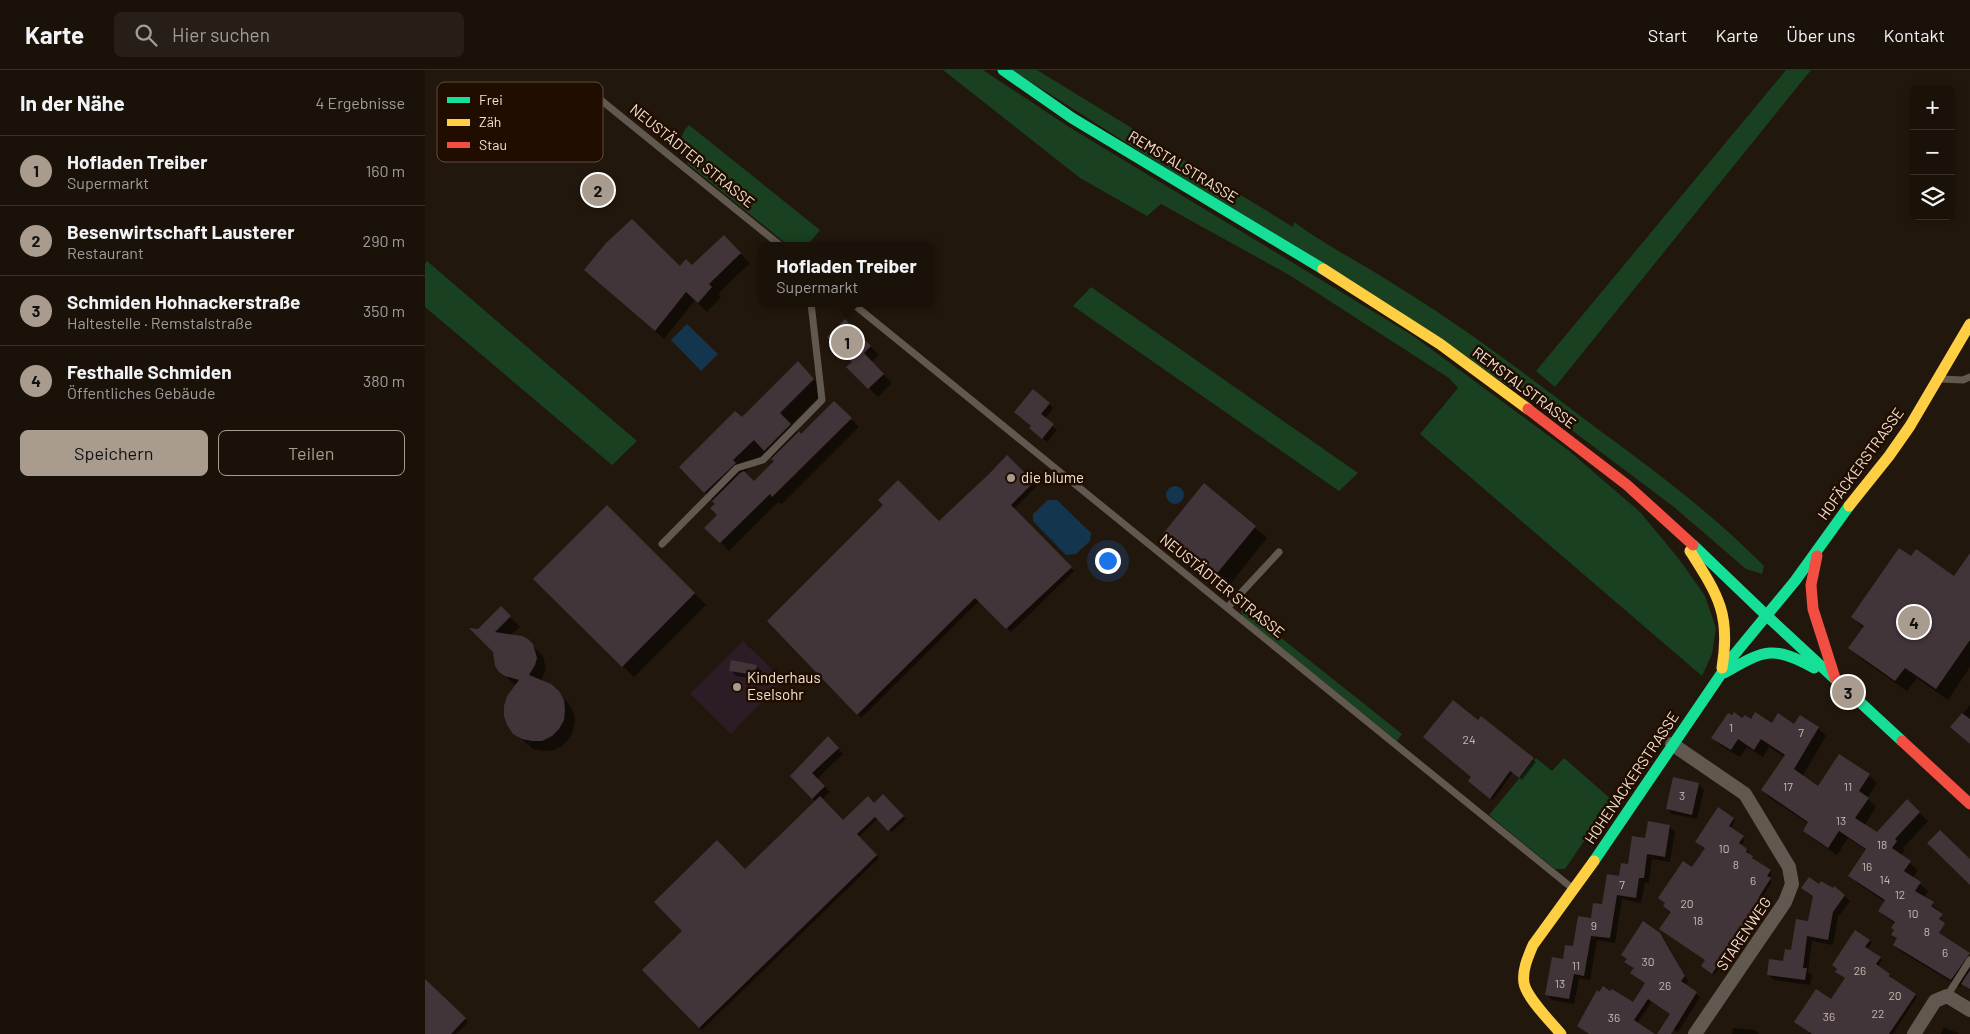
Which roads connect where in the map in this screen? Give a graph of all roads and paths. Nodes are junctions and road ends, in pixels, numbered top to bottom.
1 (1003, 70) edge
2 (603, 102) edge
3 (776, 242) edge
4 (811, 307) edge
5 (856, 307) edge
6 (1970, 324) edge
7 (1970, 377) edge
8 (1938, 379) junction
9 (1676, 528) junction
10 (662, 544) dead end
11 (1819, 547) junction
12 (1279, 552) dead end
13 (1227, 608) junction
14 (1767, 616) junction
15 (1721, 674) junction
16 (1836, 680) junction
17 (1672, 744) junction
18 (1970, 804) edge
19 (1574, 890) junction
20 (1970, 960) edge
21 (1947, 996) junction
22 (1970, 1010) edge
23 (1561, 1034) edge
24 (1695, 1034) edge
25 (1914, 1034) edge

1 - 9 street, REMSTALSTRASSE
2 - 3 lane, NEUSTÄDTER STRASSE
4 - 10 lane
5 - 13 lane, NEUSTÄDTER STRASSE
6 - 8 street, HOFÄCKERSTRASSE
7 - 8 lane
8 - 11 street, HOFÄCKERSTRASSE
9 - 14 street, REMSTALSTRASSE
9 - 15 street
11 - 14 street, HOFÄCKERSTRASSE
11 - 16 street
12 - 13 lane
13 - 19 lane, NEUSTÄDTER STRASSE
14 - 15 street, HOHENACKERSTRASSE
14 - 16 street, REMSTALSTRASSE
15 - 16 street
15 - 17 street, HOHENACKERSTRASSE
16 - 18 street, REMSTALSTRASSE
17 - 19 street, HOHENACKERSTRASSE
17 - 24 street, STARENWEG
19 - 23 street, HOHENACKERSTRASSE
20 - 21 lane
21 - 22 street
21 - 25 street

